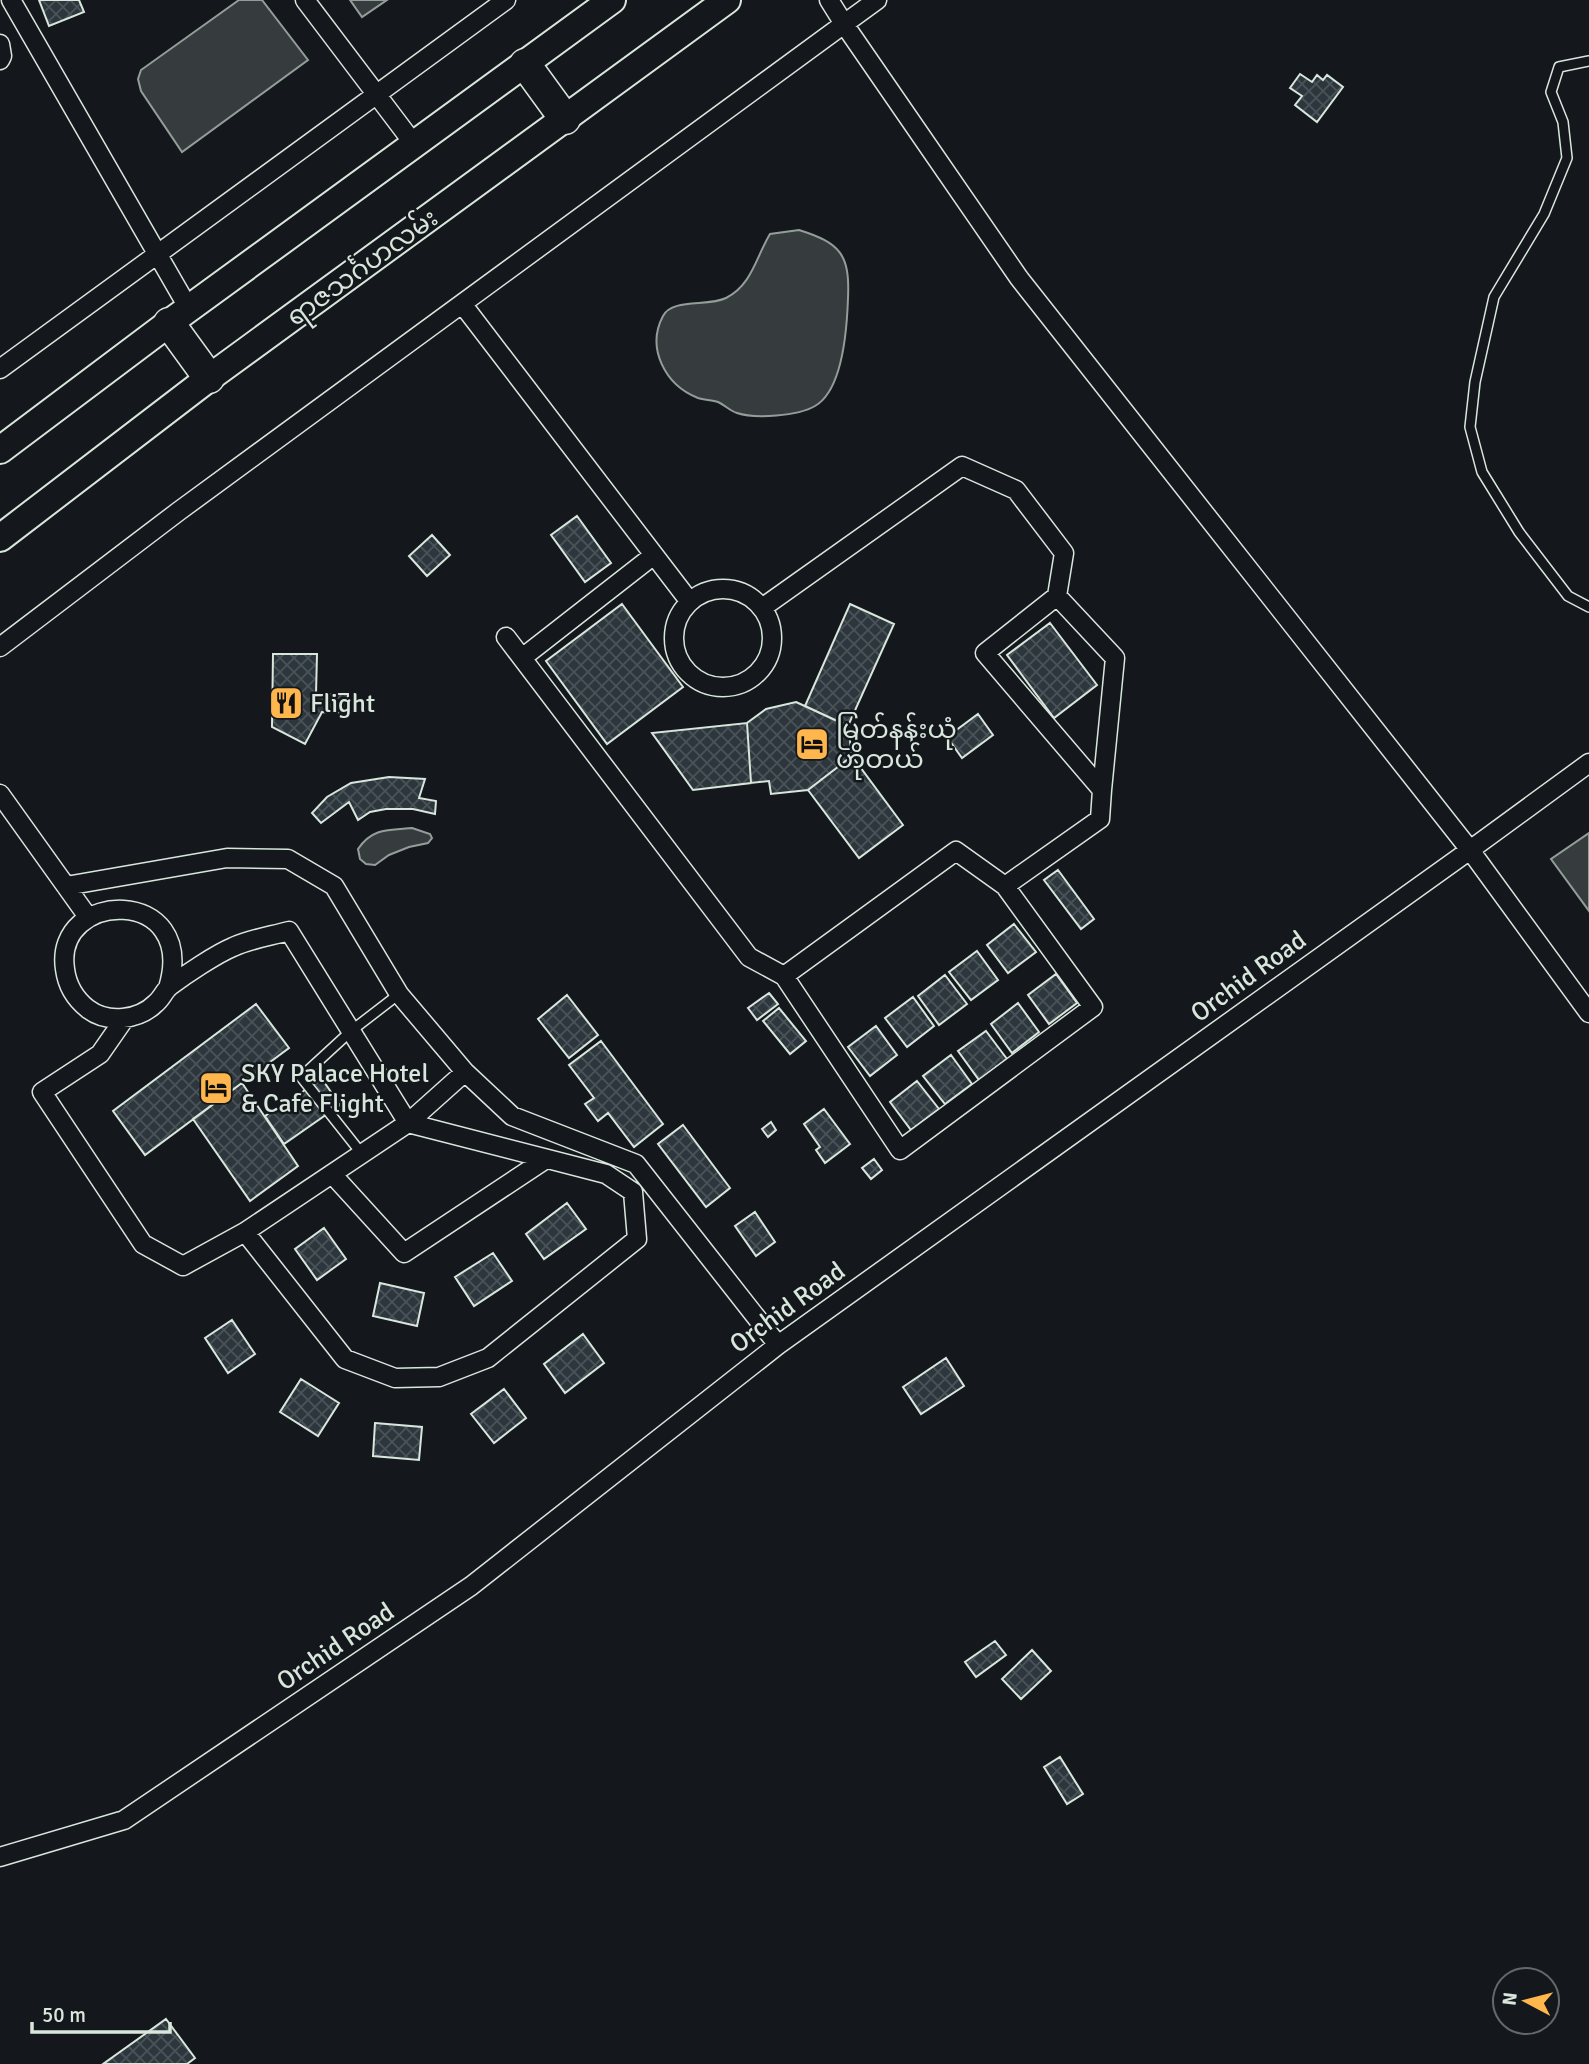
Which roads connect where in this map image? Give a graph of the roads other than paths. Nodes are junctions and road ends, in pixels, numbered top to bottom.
1 (11, 0) edge
2 (305, 0) edge
3 (506, 0) edge
4 (612, 0) edge
5 (727, 0) edge
6 (829, 0) edge
7 (877, 0) edge
8 (844, 24) junction
9 (0, 44) edge
10 (0, 60) edge
11 (1589, 61) edge
12 (525, 64) junction
13 (375, 96) junction
14 (565, 119) junction
15 (414, 144) junction
16 (156, 256) junction
17 (463, 305) junction
18 (179, 316) junction
19 (0, 369) edge
20 (209, 378) junction
21 (0, 450) edge
22 (0, 538) edge
23 (654, 555) junction
24 (1057, 596) junction
25 (690, 602) junction
26 (1589, 607) edge
27 (762, 608) junction
28 (506, 637) dead end
29 (0, 647) edge
30 (522, 658) junction
31 (1589, 763) edge
32 (1102, 790) junction
33 (0, 794) edge
34 (1470, 850) junction
35 (66, 886) junction
36 (1004, 886) junction
37 (88, 917) junction
38 (784, 976) junction
39 (168, 988) junction
40 (399, 994) junction
41 (1589, 1013) edge
42 (125, 1018) junction
43 (351, 1031) junction
44 (465, 1072) junction
45 (408, 1123) junction
46 (362, 1154) junction
47 (546, 1159) junction
48 (332, 1174) junction
49 (245, 1232) junction
50 (778, 1345) junction
51 (0, 1857) edge

1 - 16 street
2 - 13 street
3 - 13 street
4 - 12 main road
5 - 14 main road, ရာဇသင်္ဂဟလမ်း
6 - 8 street
7 - 8 street
8 - 17 street
8 - 34 street
9 - 10 street
11 - 26 lane
12 - 14 highway
12 - 15 main road
13 - 15 street
13 - 16 street
14 - 20 main road, ရာဇသင်္ဂဟလမ်း
15 - 18 main road
16 - 18 street
16 - 19 street
17 - 23 street
17 - 29 street
18 - 20 highway
18 - 21 main road
20 - 22 main road, ရာဇသင်္ဂဟလမ်း
23 - 25 street
23 - 30 street
24 - 27 street
24 - 32 street
24 - 32 street
25 - 27 street
25 - 27 street
28 - 30 street
30 - 38 street
31 - 34 street, Orchid Road
32 - 36 street
33 - 35 street
34 - 41 street
34 - 50 street, Orchid Road
35 - 37 street
35 - 40 street
36 - 38 street
36 - 38 street
37 - 39 street
37 - 42 street
39 - 42 street
39 - 43 street
40 - 43 lane
40 - 44 street
42 - 49 street
43 - 45 street
43 - 46 lane
44 - 45 street
44 - 50 street
45 - 46 street
45 - 47 street
46 - 48 street
47 - 48 street
47 - 49 street
48 - 49 street
50 - 51 street, Orchid Road

